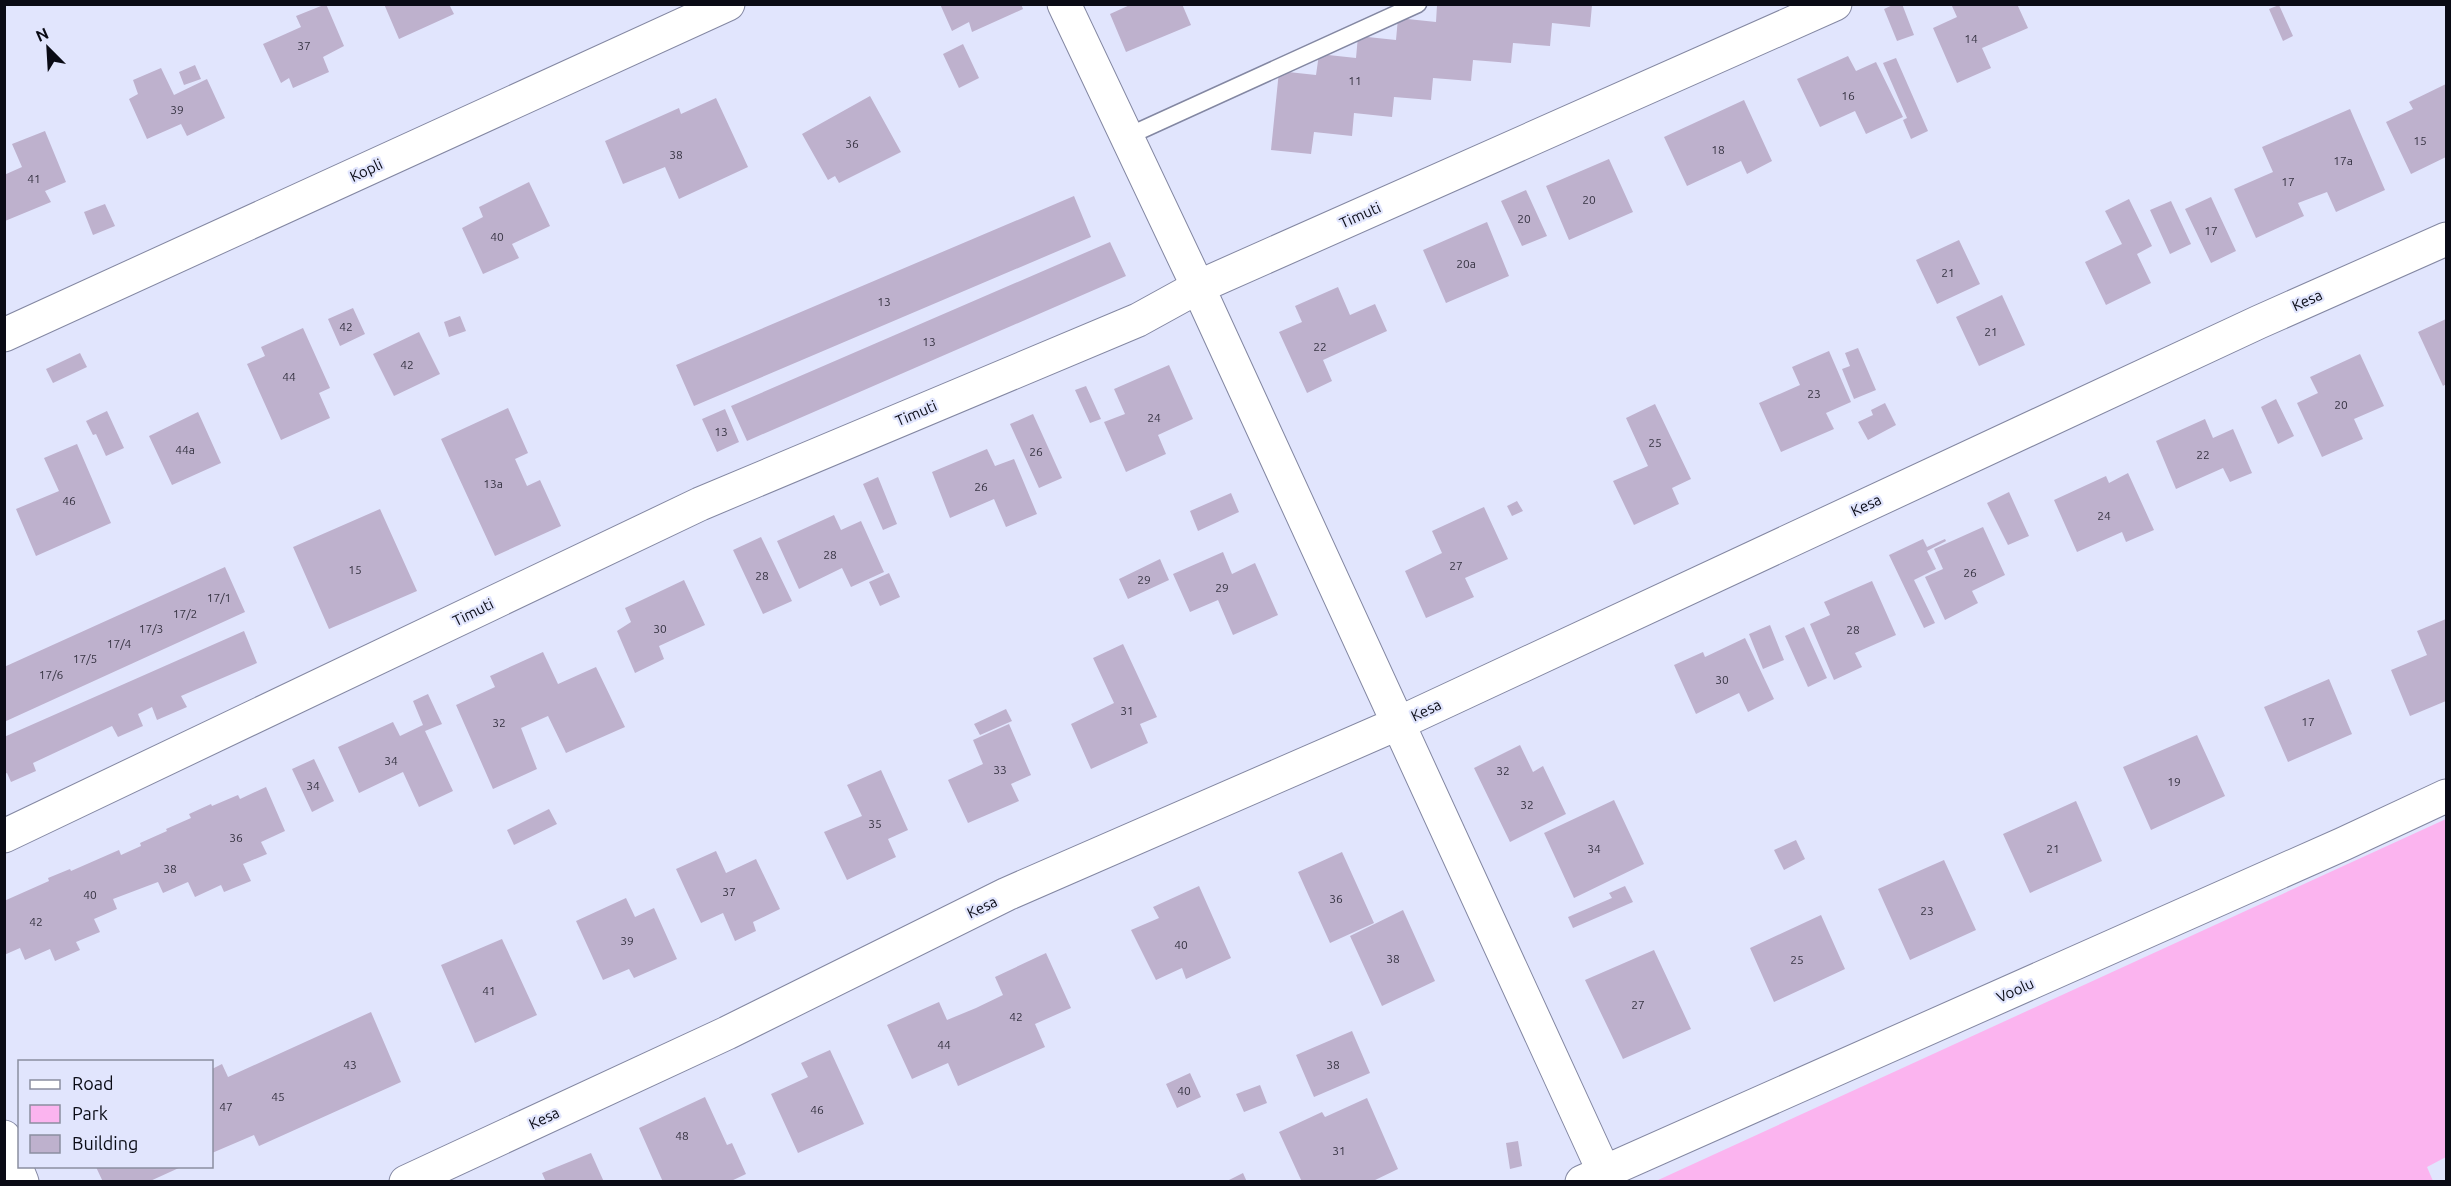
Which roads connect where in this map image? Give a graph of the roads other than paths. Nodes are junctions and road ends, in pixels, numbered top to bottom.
1 (1064, 4) edge
2 (1418, 4) edge
3 (1835, 4) edge
4 (725, 5) edge
5 (1126, 137) junction
6 (2446, 239) edge
7 (1198, 286) junction
8 (4, 335) edge
9 (1399, 723) junction
10 (2446, 796) edge
11 (4, 836) edge
12 (4, 1137) edge
13 (1593, 1177) edge
14 (22, 1182) edge
15 (406, 1182) edge

1 - 5 street
2 - 5 lane
3 - 7 street, Timuti
4 - 8 street, Kopli
5 - 7 street
6 - 9 street, Kesa
7 - 9 street
7 - 11 street, Timuti
9 - 13 street
9 - 15 street, Kesa
10 - 13 street, Voolu
12 - 14 street

